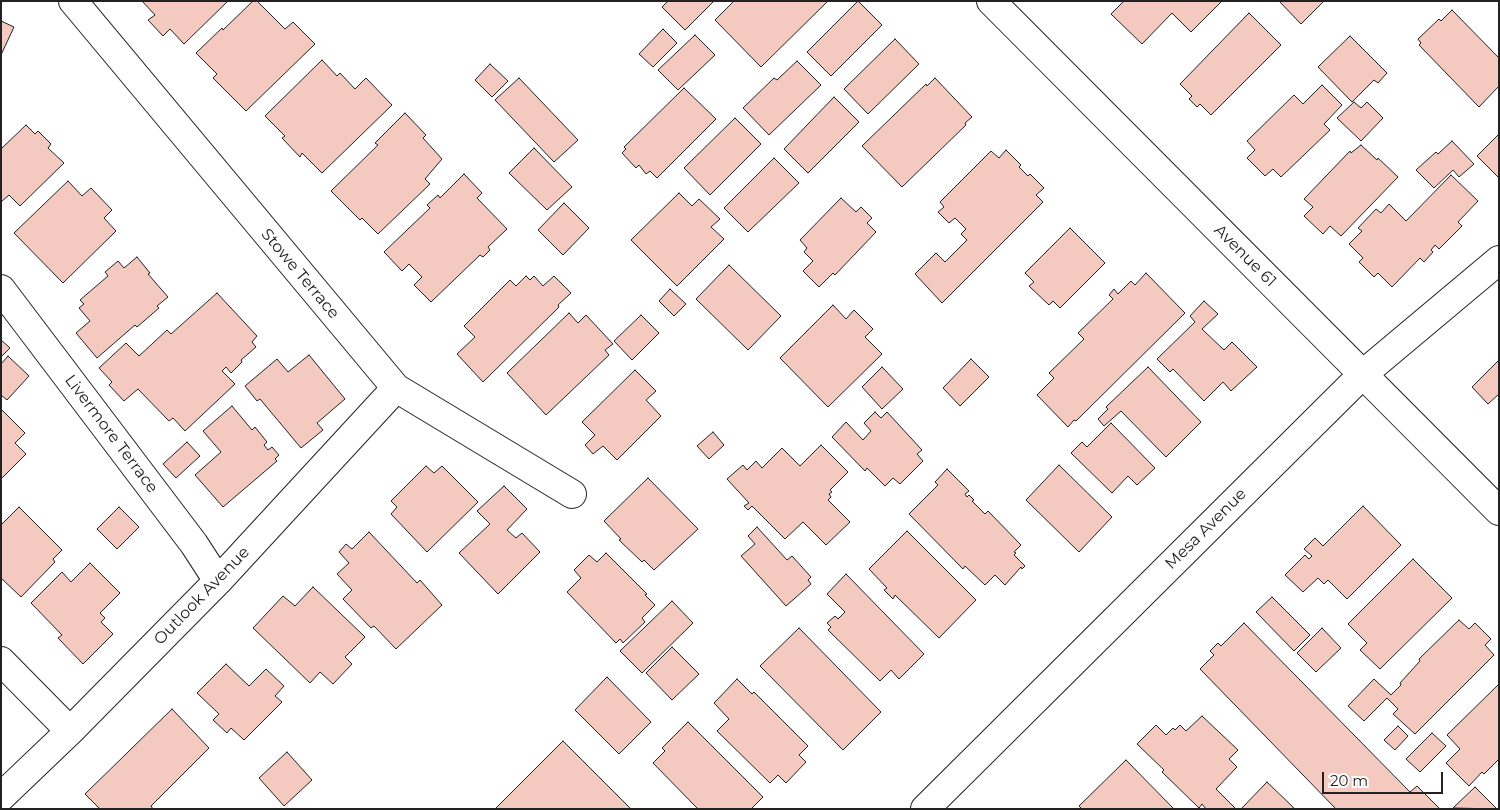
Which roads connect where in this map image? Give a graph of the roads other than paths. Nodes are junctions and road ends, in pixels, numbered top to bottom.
1 (73, 1) edge
2 (991, 1) edge
3 (1499, 260) edge
4 (1, 289) edge
5 (1363, 374) junction
6 (396, 388) junction
7 (572, 494) dead end
8 (1499, 511) edge
9 (218, 581) junction
10 (1, 661) edge
11 (70, 730) junction
12 (1, 797) edge
13 (925, 809) edge

1 - 6 street, Stowe Terrace
2 - 5 street, Avenue 61
3 - 5 street, Mesa Avenue
4 - 9 street, Livermore Terrace
5 - 8 street, Avenue 61
5 - 13 street, Mesa Avenue
6 - 7 street, Stowe Terrace
6 - 9 street, Outlook Avenue
9 - 11 street, Outlook Avenue
10 - 11 street
11 - 12 street, Outlook Avenue

